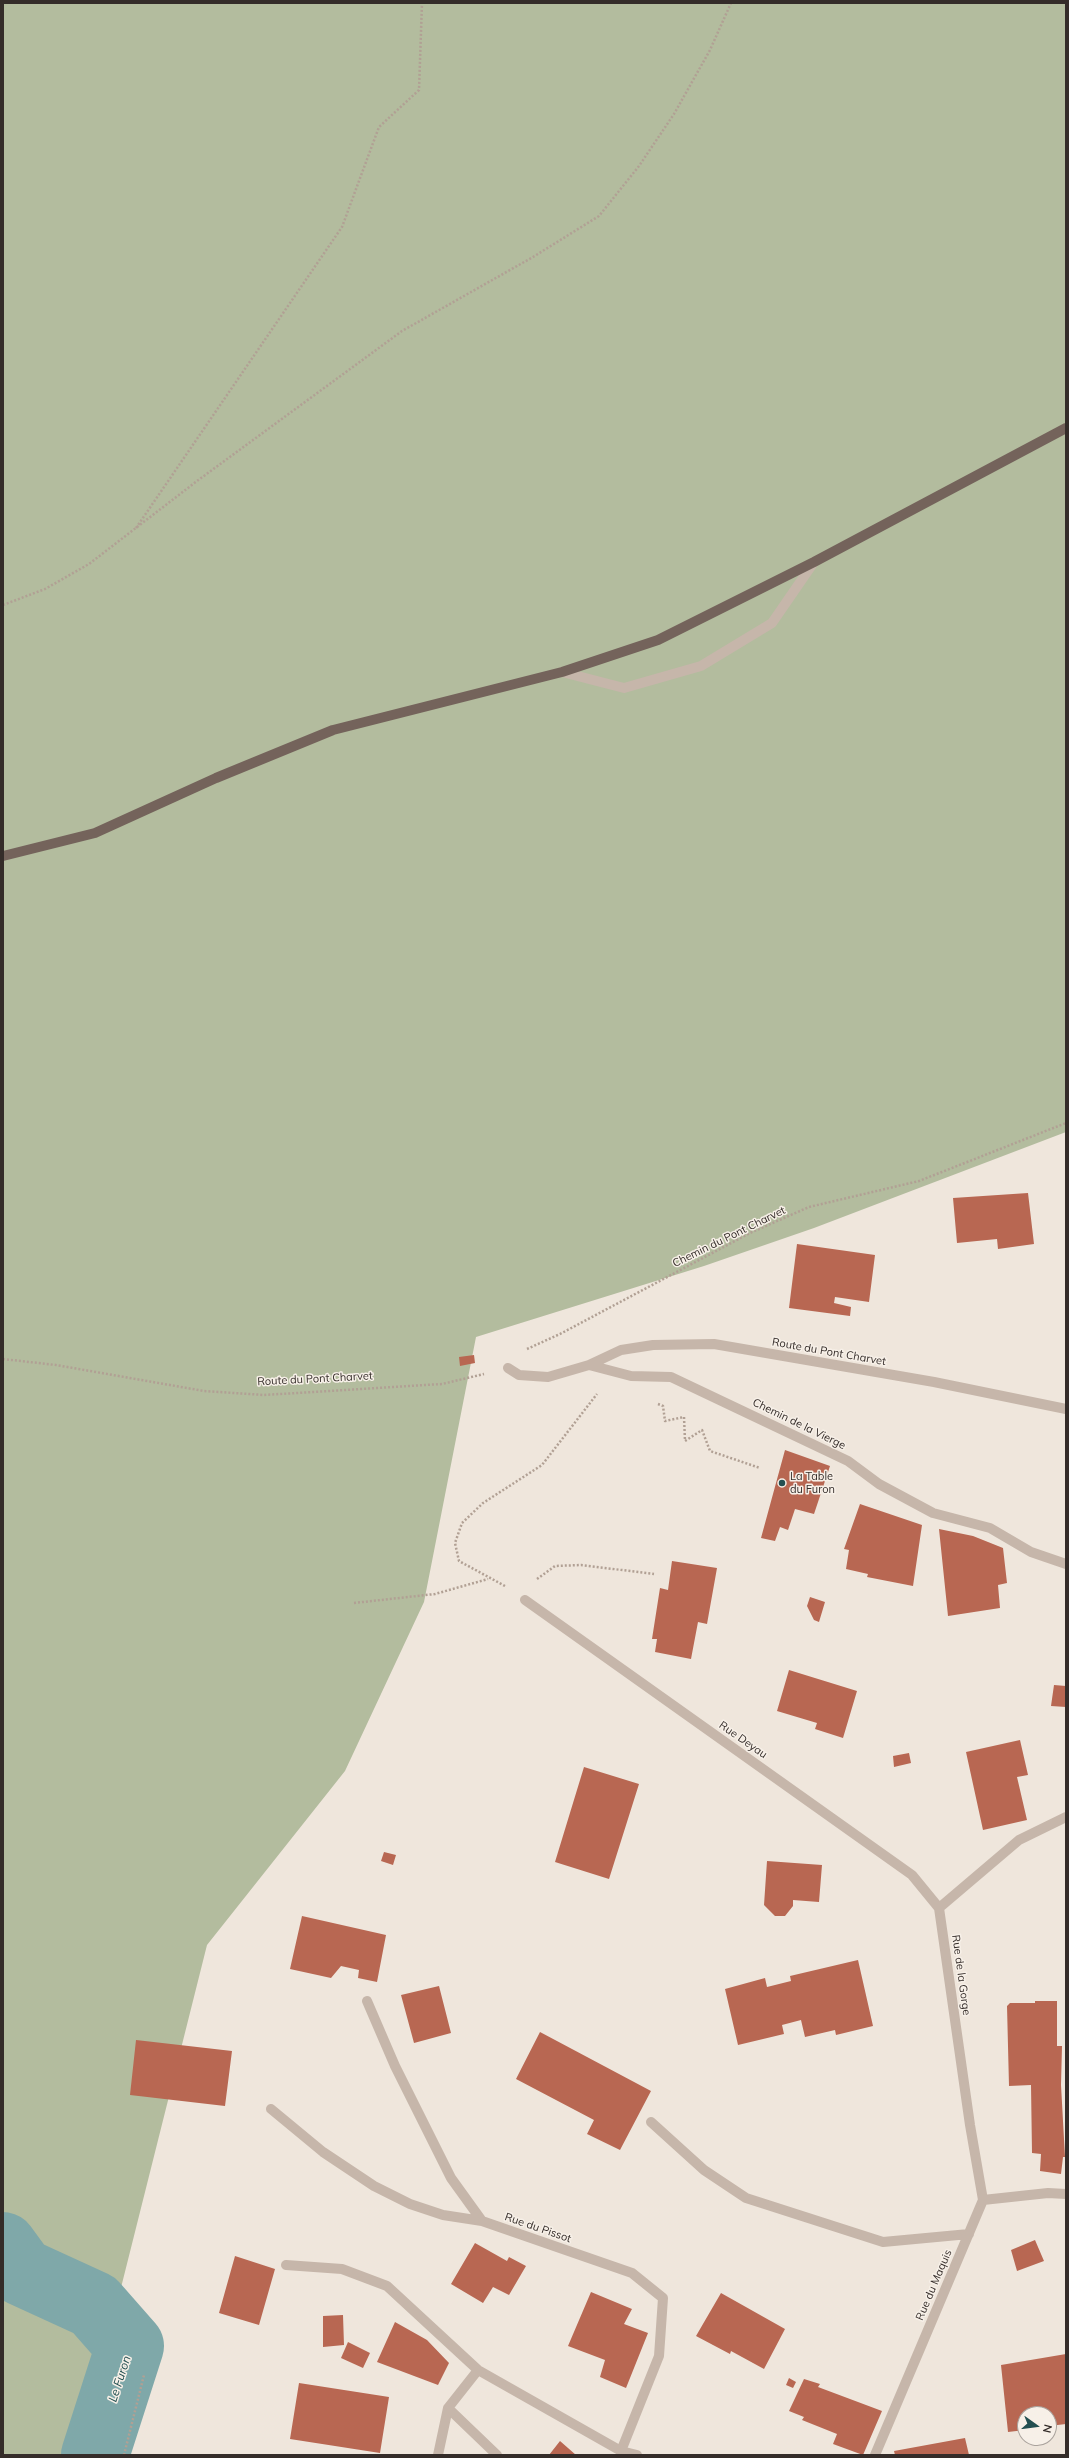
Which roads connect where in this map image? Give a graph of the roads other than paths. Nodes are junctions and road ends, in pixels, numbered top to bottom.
1 (1066, 428) edge
2 (814, 562) junction
3 (562, 672) junction
4 (3, 856) edge
5 (589, 1365) junction
6 (508, 1368) road end
7 (1066, 1409) edge
8 (1066, 1564) edge
9 (525, 1600) road end
10 (1066, 1816) edge
11 (939, 1908) junction
12 (367, 2002) dead end
13 (271, 2109) dead end
14 (651, 2122) dead end
15 (1066, 2194) edge
16 (984, 2200) junction
17 (482, 2221) junction
18 (968, 2234) junction
19 (286, 2265) dead end
20 (478, 2370) junction
21 (448, 2408) junction
22 (621, 2451) junction
23 (438, 2455) edge
24 (498, 2455) edge
25 (637, 2455) edge
26 (875, 2455) edge

1 - 2 main road
2 - 3 main road
2 - 3 street
3 - 4 main road
5 - 6 street
5 - 7 street, Route du Pont Charvet
5 - 8 street, Chemin de la Vierge
9 - 11 street, Rue Deyau
10 - 11 street
11 - 16 street, Rue de la Gorge
12 - 17 street
13 - 17 street
14 - 18 street
15 - 16 street
16 - 18 street, Rue du Maquis
17 - 22 street, Rue du Pissot
18 - 26 street, Rue du Maquis
19 - 20 street
20 - 21 street
20 - 22 street
21 - 23 street
21 - 24 street
22 - 25 street

